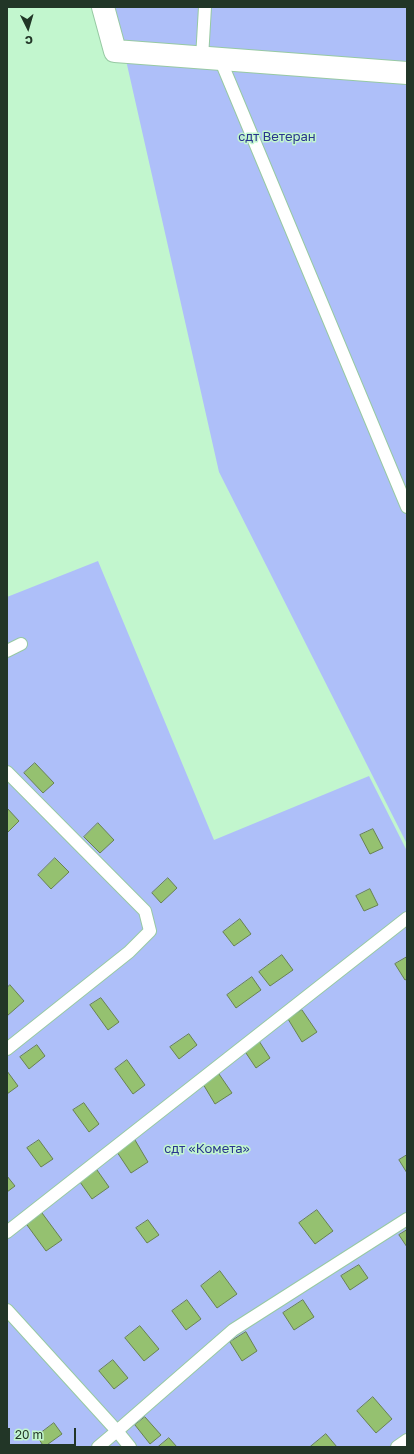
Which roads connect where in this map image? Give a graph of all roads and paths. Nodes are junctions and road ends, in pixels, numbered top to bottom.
1 (104, 7) edge
2 (205, 7) edge
3 (211, 58) junction
4 (407, 73) edge
5 (407, 507) edge
6 (21, 644) dead end
7 (7, 650) edge
8 (7, 772) edge
9 (407, 918) edge
10 (9, 1044) edge
11 (407, 1219) edge
12 (7, 1232) edge
13 (7, 1310) edge
14 (116, 1431) junction
15 (407, 1440) edge
16 (98, 1447) edge
17 (130, 1447) edge
18 (397, 1447) edge

1 - 3 street
2 - 3 lane
3 - 4 street
3 - 5 lane
6 - 7 lane
8 - 10 lane
9 - 12 lane
11 - 14 lane
13 - 14 lane
14 - 16 lane
14 - 17 lane
15 - 18 lane

